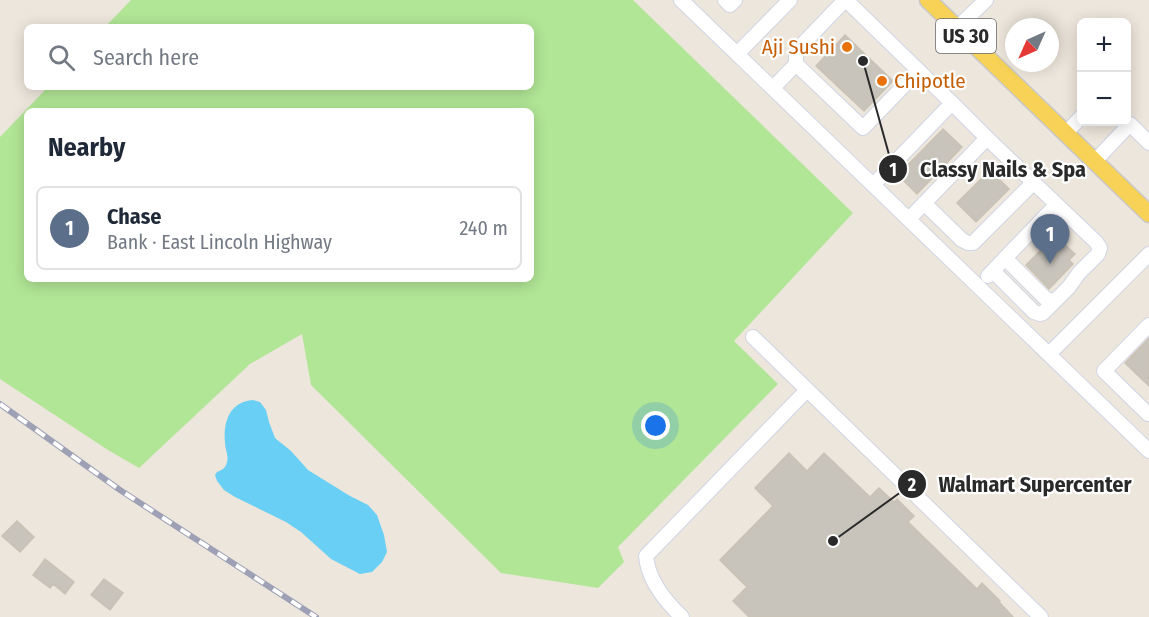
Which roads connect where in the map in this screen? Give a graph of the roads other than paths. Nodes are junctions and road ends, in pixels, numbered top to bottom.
1 (725, 0) edge
2 (735, 0) edge
3 (790, 0) edge
4 (845, 0) edge
5 (928, 0) edge
6 (986, 0) edge
7 (690, 3) edge
8 (957, 28) junction
9 (737, 54) junction
10 (796, 64) junction
11 (918, 71) junction
12 (772, 88) junction
13 (952, 103) junction
14 (1077, 121) edge
15 (1066, 133) junction
16 (987, 138) junction
17 (1149, 143) edge
18 (1095, 161) junction
19 (1033, 183) junction
20 (873, 185) junction
21 (924, 203) junction
22 (1056, 205) junction
23 (1149, 214) edge
24 (909, 219) junction
25 (1149, 255) edge
26 (1001, 263) junction
27 (978, 286) junction
28 (1054, 302) junction
29 (1149, 325) edge
30 (753, 337) dead end
31 (1049, 354) junction
32 (807, 390) junction
33 (1148, 414) edge
34 (1131, 434) junction
35 (1149, 451) edge
36 (682, 617) edge
37 (1041, 617) edge

1 - 2 lane
3 - 9 lane
4 - 10 lane
4 - 11 lane
5 - 8 main road, US 30
6 - 8 lane
7 - 9 lane
8 - 15 main road, US 30
9 - 12 lane
10 - 11 lane
10 - 12 lane
11 - 13 lane
12 - 20 lane
13 - 16 lane
13 - 20 lane
14 - 15 lane
15 - 18 main road, US 30
16 - 19 lane
16 - 21 lane
17 - 18 lane
18 - 23 main road, US 30
19 - 21 lane
19 - 22 lane
20 - 24 lane
21 - 24 lane
22 - 26 lane
22 - 28 lane
24 - 27 lane
25 - 31 lane
26 - 27 lane
26 - 28 lane
26 - 28 lane
27 - 31 lane
29 - 33 lane
30 - 32 lane
31 - 34 lane
32 - 36 lane
32 - 37 lane
33 - 34 lane
34 - 35 lane

